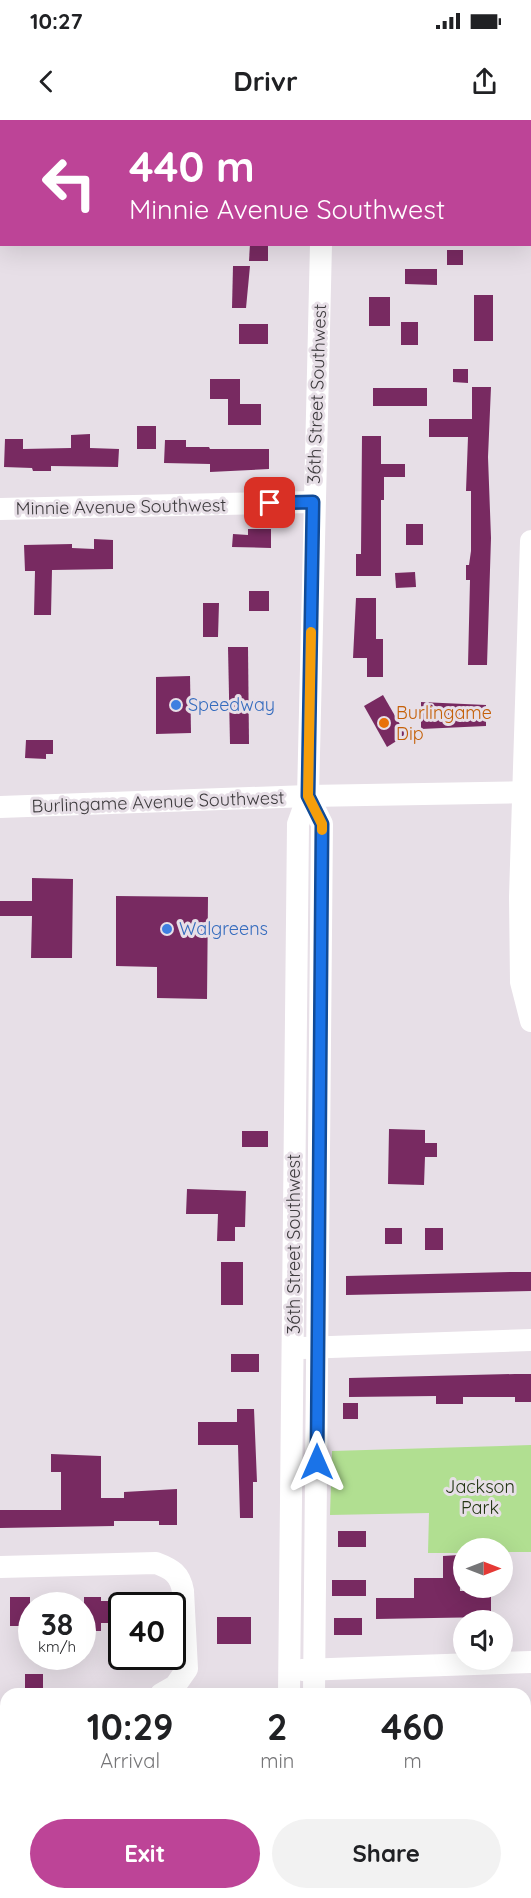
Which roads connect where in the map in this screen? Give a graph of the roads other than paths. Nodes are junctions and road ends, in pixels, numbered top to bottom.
1 (321, 246) edge
2 (313, 502) junction
3 (0, 509) edge
4 (531, 540) edge
5 (528, 792) edge
6 (308, 796) junction
7 (0, 807) edge
8 (297, 995) junction
9 (531, 1022) edge
10 (319, 1066) junction
11 (531, 1340) edge
12 (317, 1347) junction
13 (293, 1349) junction
14 (0, 1567) edge
15 (531, 1662) edge
16 (314, 1669) junction
17 (289, 1670) junction
18 (171, 1688) edge
19 (289, 1688) edge
20 (315, 1688) edge

1 - 2 street, 36th Street Southwest
2 - 3 street, Minnie Avenue Southwest
2 - 6 street, 36th Street Southwest
4 - 5 street
5 - 6 street, Burlingame Avenue Southwest
5 - 9 street
6 - 7 street, Burlingame Avenue Southwest
6 - 8 street, 36th Street Southwest
6 - 10 street, 36th Street Southwest
8 - 10 street
8 - 13 street, 36th Street Southwest
10 - 12 street, 36th Street Southwest
11 - 12 street
12 - 13 street
12 - 16 street, 36th Street Southwest
13 - 17 street, 36th Street Southwest
14 - 18 street
15 - 16 street
16 - 17 street
16 - 20 street, 36th Street Southwest
17 - 19 street, 36th Street Southwest

